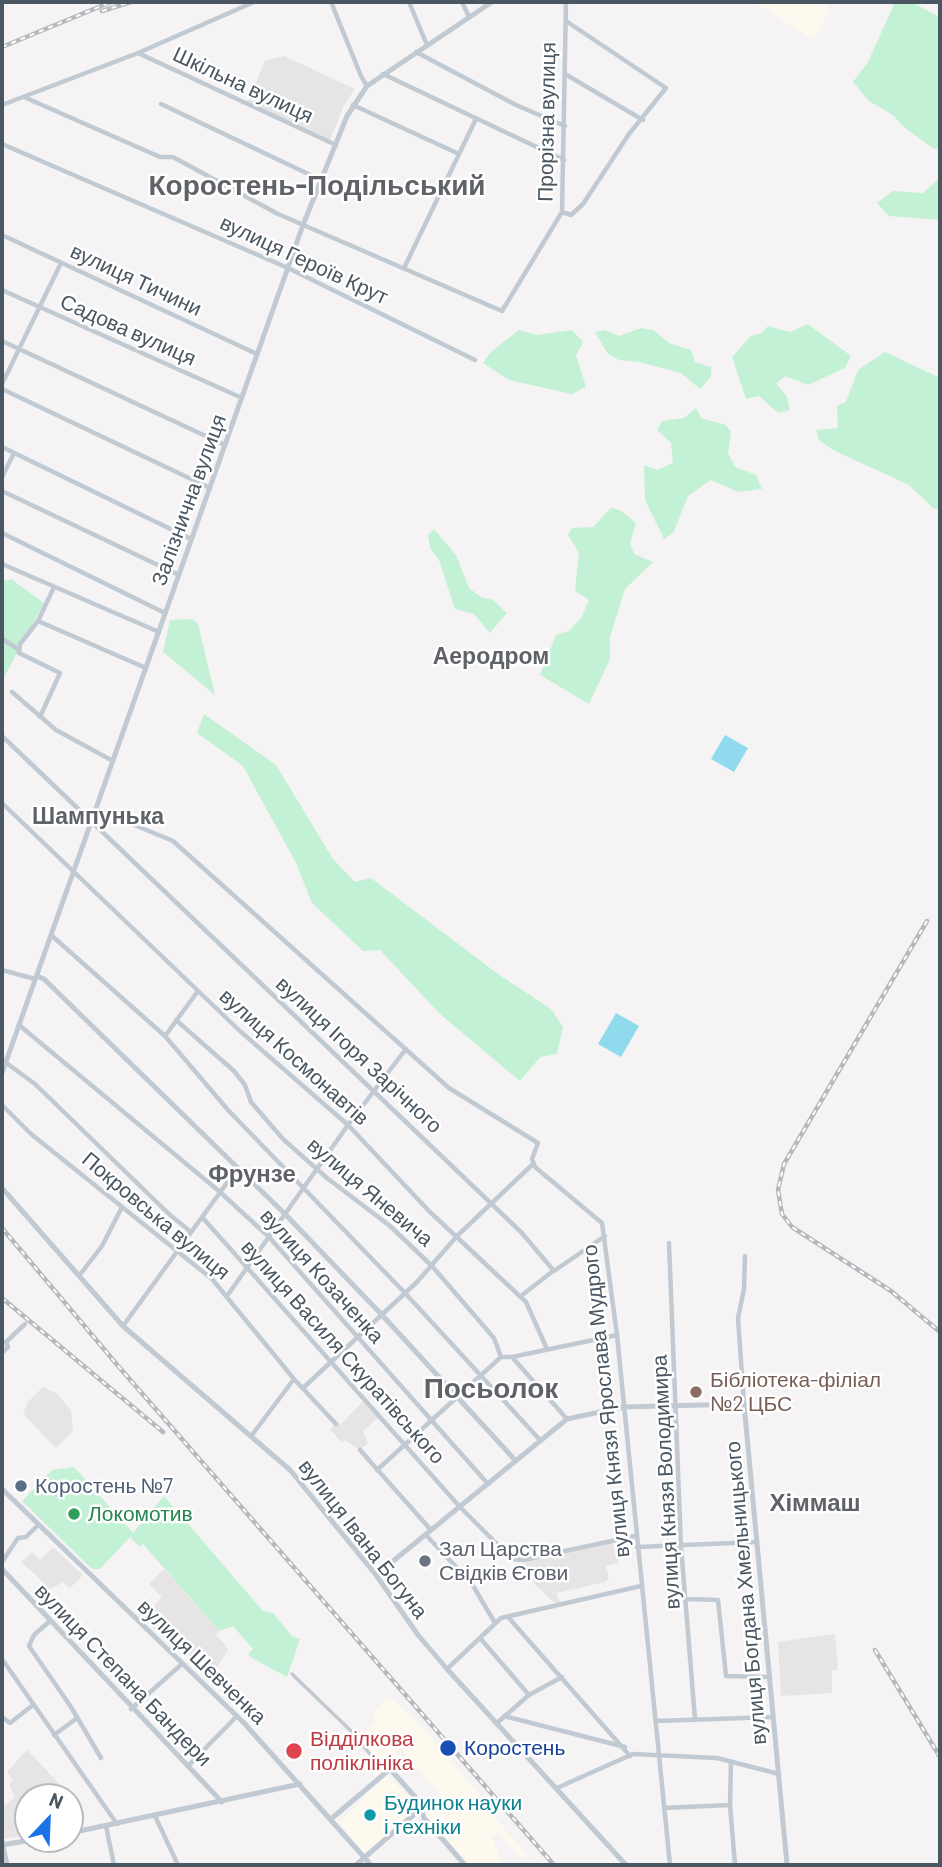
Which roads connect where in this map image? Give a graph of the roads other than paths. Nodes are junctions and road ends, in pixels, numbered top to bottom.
1 (254, 2) edge
2 (331, 2) edge
3 (409, 2) edge
4 (462, 2) edge
5 (492, 2) edge
6 (566, 2) edge
7 (469, 17) junction
8 (565, 21) junction
9 (427, 45) junction
10 (415, 52) junction
11 (138, 53) junction
12 (383, 74) junction
13 (565, 74) junction
14 (367, 86) junction
15 (24, 97) junction
16 (161, 104) dead end
17 (2, 105) edge
18 (354, 105) junction
19 (476, 119) junction
20 (643, 120) junction
21 (565, 126) junction
22 (2, 144) edge
23 (336, 145) junction
24 (459, 154) junction
25 (564, 160) junction
26 (321, 180) junction
27 (562, 212) junction
28 (303, 225) junction
29 (2, 235) edge
30 (61, 263) junction
31 (288, 268) junction
32 (404, 268) junction
33 (2, 290) edge
34 (39, 307) junction
35 (2, 341) edge
36 (19, 348) junction
37 (257, 354) junction
38 (475, 360) dead end
39 (2, 386) edge
40 (242, 398) junction
41 (225, 444) junction
42 (2, 447) edge
43 (13, 453) junction
44 (2, 477) edge
45 (210, 488) junction
46 (2, 491) edge
47 (2, 533) edge
48 (191, 539) junction
49 (2, 564) edge
50 (179, 575) junction
51 (54, 587) junction
52 (165, 613) junction
53 (38, 621) junction
54 (159, 632) junction
55 (2, 639) edge
56 (19, 649) junction
57 (146, 668) junction
58 (12, 692) dead end
59 (40, 716) junction
60 (2, 736) edge
61 (113, 761) junction
62 (2, 803) edge
63 (98, 810) junction
64 (93, 822) junction
65 (75, 873) junction
66 (51, 935) junction
67 (2, 970) edge
68 (36, 978) junction
69 (198, 991) junction
70 (176, 1020) junction
71 (19, 1025) junction
72 (165, 1037) junction
73 (406, 1049) junction
74 (5, 1062) junction
75 (2, 1073) edge
76 (374, 1090) junction
77 (2, 1105) edge
78 (348, 1125) junction
79 (533, 1164) junction
80 (316, 1169) junction
81 (237, 1170) junction
82 (304, 1186) junction
83 (2, 1188) edge
84 (220, 1192) junction
85 (491, 1203) junction
86 (122, 1207) junction
87 (285, 1214) junction
88 (202, 1217) junction
89 (191, 1232) junction
90 (457, 1236) junction
91 (605, 1236) junction
92 (269, 1237) junction
93 (669, 1243) dead end
94 (178, 1251) junction
95 (745, 1256) dead end
96 (246, 1266) junction
97 (432, 1266) junction
98 (554, 1271) junction
99 (78, 1277) junction
100 (405, 1293) junction
101 (227, 1296) junction
102 (521, 1296) junction
103 (382, 1315) junction
104 (25, 1324) dead end
105 (123, 1326) junction
106 (617, 1335) junction
107 (358, 1337) junction
108 (547, 1349) junction
109 (2, 1353) edge
110 (501, 1357) junction
111 (512, 1357) junction
112 (331, 1362) junction
113 (481, 1375) junction
114 (294, 1378) junction
115 (303, 1387) junction
116 (457, 1398) junction
117 (744, 1404) junction
118 (677, 1407) junction
119 (623, 1408) junction
120 (567, 1419) junction
121 (430, 1421) junction
122 (337, 1424) dead end
123 (252, 1435) junction
124 (540, 1440) junction
125 (405, 1444) junction
126 (360, 1450) dead end
127 (516, 1461) junction
128 (377, 1470) junction
129 (488, 1484) junction
130 (2, 1489) edge
131 (460, 1507) junction
132 (38, 1525) junction
133 (432, 1531) junction
134 (426, 1535) junction
135 (635, 1536) junction
136 (757, 1542) junction
137 (681, 1546) junction
138 (636, 1547) junction
139 (2, 1562) edge
140 (2, 1569) edge
141 (376, 1575) junction
142 (641, 1586) junction
143 (687, 1599) junction
144 (508, 1617) junction
145 (50, 1621) junction
146 (495, 1623) junction
147 (480, 1639) junction
148 (2, 1659) edge
149 (182, 1664) junction
150 (447, 1669) junction
151 (292, 1674) dead end
152 (562, 1677) junction
153 (770, 1677) junction
154 (529, 1695) junction
155 (33, 1705) junction
156 (131, 1709) junction
157 (237, 1716) junction
158 (504, 1716) junction
159 (2, 1717) edge
160 (773, 1717) junction
161 (77, 1718) junction
162 (695, 1719) junction
163 (656, 1721) junction
164 (498, 1723) junction
165 (54, 1735) junction
166 (625, 1747) junction
167 (659, 1755) junction
168 (630, 1756) junction
169 (101, 1758) dead end
170 (732, 1762) junction
171 (188, 1766) junction
172 (386, 1771) junction
173 (779, 1774) junction
174 (300, 1784) junction
175 (557, 1788) junction
176 (222, 1802) junction
177 (730, 1805) junction
178 (664, 1808) junction
179 (419, 1810) junction
180 (155, 1816) junction
181 (331, 1819) junction
182 (117, 1824) junction
183 (106, 1826) junction
184 (84, 1830) edge
185 (2, 1844) edge
186 (365, 1858) junction
187 (7, 1865) edge
188 (114, 1865) edge
189 (178, 1865) edge
190 (356, 1865) edge
191 (371, 1865) edge
192 (465, 1865) edge
193 (626, 1865) edge
194 (670, 1865) edge
195 (735, 1865) edge
196 (787, 1865) edge

1 - 11 street
2 - 14 street
3 - 9 street
4 - 7 street
5 - 7 street, Залізнична вулиця
6 - 8 street, Прорізна вулиця
7 - 9 street, Залізнична вулиця
8 - 13 street, Прорізна вулиця
8 - 20 street
9 - 10 street, Залізнична вулиця
10 - 12 street, Залізнична вулиця
10 - 21 street
11 - 15 street
11 - 23 street, Шкільна вулиця
12 - 14 street, Залізнична вулиця
12 - 19 street
13 - 20 street
13 - 21 street, Прорізна вулиця
14 - 18 street, Залізнична вулиця
15 - 17 street
15 - 28 street
16 - 26 street
18 - 23 street, Залізнична вулиця
18 - 24 street
19 - 24 street
19 - 25 street
20 - 27 street
21 - 25 street, Прорізна вулиця
22 - 31 street, вулиця Героїв Крут
23 - 26 street, Залізнична вулиця
24 - 32 street
25 - 27 street, Прорізна вулиця
26 - 28 street, Залізнична вулиця
27 - 32 street, Прорізна вулиця
28 - 31 street, Залізнична вулиця
28 - 32 street
29 - 30 street, вулиця Тичини
30 - 34 street
30 - 37 street, вулиця Тичини
31 - 37 street, Залізнична вулиця
31 - 38 street, вулиця Героїв Крут
33 - 34 street, Садова вулиця
34 - 36 street
34 - 40 street, Садова вулиця
35 - 36 street
36 - 39 street
36 - 41 street
37 - 40 street, Залізнична вулиця
39 - 45 street
40 - 41 street, Залізнична вулиця
41 - 45 street, Залізнична вулиця
42 - 43 street
43 - 44 street
43 - 48 street
45 - 48 street, Залізнична вулиця
46 - 50 street
47 - 52 street
48 - 50 street, Залізнична вулиця
49 - 51 street
50 - 52 street, Залізнична вулиця
51 - 53 street
51 - 54 street
52 - 54 street, Залізнична вулиця
53 - 56 street
53 - 57 street
54 - 57 street, Залізнична вулиця
55 - 56 street
56 - 59 street
57 - 61 street, Залізнична вулиця
58 - 59 street
59 - 61 street
60 - 64 street, вулиця Ігоря Зарічного
61 - 63 street, Залізнична вулиця
62 - 65 street, вулиця Космонавтів
63 - 64 street, Залізнична вулиця
63 - 73 street
64 - 65 street, Залізнична вулиця
64 - 76 street, вулиця Ігоря Зарічного
65 - 66 street, Залізнична вулиця
65 - 69 street, вулиця Космонавтів
66 - 68 street, Залізнична вулиця
66 - 72 street
67 - 68 street
68 - 71 street, Залізнична вулиця
68 - 81 street
69 - 70 street
69 - 78 street, вулиця Космонавтів
70 - 72 street
70 - 80 street, вулиця Яневича
71 - 74 street, Залізнична вулиця
71 - 84 street, вулиця Козаченка
72 - 82 street
73 - 76 street
73 - 79 street
74 - 75 street, Залізнична вулиця
74 - 89 street
76 - 78 street
76 - 85 street, вулиця Ігоря Зарічного
77 - 86 street, Покровська вулиця
78 - 80 street
78 - 90 street, вулиця Космонавтів
79 - 85 street
79 - 91 street, вулиця Князя Ярослава Мудрого
80 - 82 street
80 - 97 street, вулиця Яневича
81 - 84 street
81 - 87 street
82 - 87 street
82 - 100 street
83 - 99 street, вулиця Івана Богуна
84 - 88 street
84 - 92 street, вулиця Козаченка
85 - 90 street
85 - 98 street, вулиця Ігоря Зарічного
86 - 94 street, Покровська вулиця
86 - 99 street
87 - 92 street
87 - 103 street
88 - 89 street
88 - 96 street, вулиця Василя Скуратівського
89 - 94 street
90 - 97 street
90 - 102 street, вулиця Космонавтів
91 - 98 street
91 - 106 street, вулиця Князя Ярослава Мудрого
92 - 96 street
92 - 107 street, вулиця Козаченка
93 - 118 street, вулиця Князя Володимира
94 - 101 street, Покровська вулиця
94 - 105 street
95 - 117 street, вулиця Богдана Хмельницького
96 - 101 street
96 - 112 street, вулиця Василя Скуратівського
97 - 100 street
97 - 110 street, вулиця Яневича
98 - 102 street
99 - 105 street, вулиця Івана Богуна
100 - 103 street
100 - 113 street
101 - 114 street, Покровська вулиця
102 - 108 street, вулиця Космонавтів
103 - 107 street
103 - 116 street
104 - 109 street
105 - 123 street, вулиця Івана Богуна
106 - 108 street
106 - 119 street, вулиця Князя Ярослава Мудрого
107 - 112 street
107 - 121 street, вулиця Козаченка
108 - 111 street
110 - 111 street
110 - 113 street
111 - 120 street
112 - 115 street
112 - 125 street, вулиця Василя Скуратівського
113 - 116 street
113 - 124 street
114 - 115 street, Покровська вулиця
114 - 123 street
115 - 122 street, Покровська вулиця
116 - 121 street
116 - 127 street
117 - 118 street
117 - 136 street, вулиця Богдана Хмельницького
118 - 119 street
118 - 137 street, вулиця Князя Володимира
119 - 120 street
119 - 135 street, вулиця Князя Ярослава Мудрого
120 - 124 street
121 - 125 street
121 - 129 street, вулиця Козаченка
123 - 141 street, вулиця Івана Богуна
124 - 127 street
125 - 128 street
125 - 131 street, вулиця Василя Скуратівського
126 - 128 street
127 - 129 street
128 - 133 street
129 - 131 street
130 - 132 street, вулиця Шевченка
131 - 133 street
131 - 135 street, вулиця Василя Скуратівського
132 - 139 street
132 - 149 street, вулиця Шевченка
133 - 134 street
134 - 141 street
134 - 146 street
135 - 138 street, вулиця Князя Ярослава Мудрого
136 - 137 street
136 - 153 street, вулиця Богдана Хмельницького
137 - 138 street
137 - 143 street, вулиця Князя Володимира
138 - 142 street, вулиця Князя Ярослава Мудрого
140 - 145 street, вулиця Степана Бандери
141 - 150 street, вулиця Івана Богуна
142 - 144 street
142 - 163 street, вулиця Князя Ярослава Мудрого
143 - 153 street
143 - 162 street, вулиця Князя Володимира
144 - 146 street
144 - 152 street
145 - 156 street, вулиця Степана Бандери
145 - 161 street
146 - 147 street
147 - 150 street
147 - 154 street
148 - 155 street
149 - 156 street
149 - 157 street, вулиця Шевченка
150 - 164 street, вулиця Івана Богуна
151 - 172 street
152 - 154 street
152 - 166 street
153 - 160 street, вулиця Богдана Хмельницького
154 - 158 street
155 - 159 street
155 - 165 street
156 - 171 street, вулиця Степана Бандери
157 - 171 street
157 - 174 street, вулиця Шевченка
158 - 164 street
158 - 166 street
160 - 162 street
160 - 173 street, вулиця Богдана Хмельницького
161 - 165 street
161 - 169 street
162 - 163 street
163 - 167 street, вулиця Князя Ярослава Мудрого
164 - 175 street, вулиця Івана Богуна
165 - 182 street
166 - 168 street
167 - 168 street
167 - 170 street
167 - 178 street, вулиця Князя Ярослава Мудрого
168 - 175 street
170 - 173 street
170 - 177 street
171 - 176 street, вулиця Степана Бандери
172 - 179 street
172 - 181 street
173 - 196 street, вулиця Богдана Хмельницького
174 - 176 street
174 - 181 street, вулиця Шевченка
175 - 193 street, вулиця Івана Богуна
176 - 180 street
177 - 178 street
177 - 195 street
178 - 194 street, вулиця Князя Ярослава Мудрого
179 - 186 street
179 - 192 street
180 - 182 street
180 - 189 street
181 - 186 street, вулиця Шевченка
182 - 183 street
183 - 184 street
183 - 188 street
185 - 187 street
186 - 190 street
186 - 191 street, вулиця Шевченка

